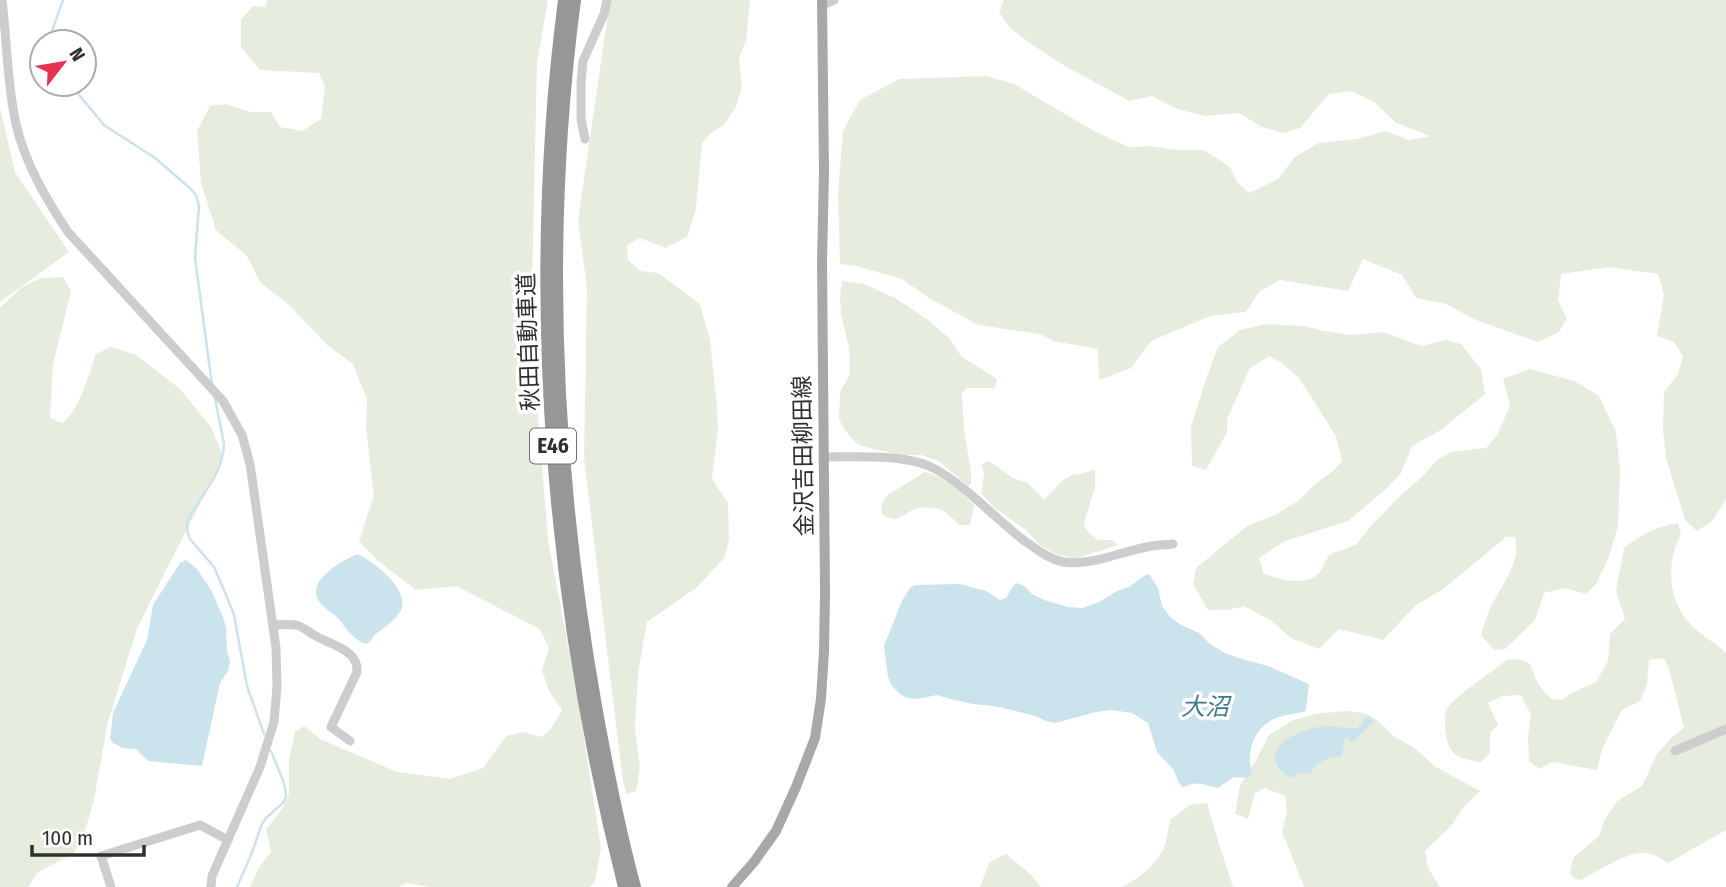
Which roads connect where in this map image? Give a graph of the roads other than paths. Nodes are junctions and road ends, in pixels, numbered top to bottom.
1 (2, 0) edge
2 (564, 0) edge
3 (575, 0) edge
4 (607, 0) edge
5 (834, 0) edge
6 (822, 3) edge
7 (585, 139) dead end
8 (823, 457) junction
9 (1173, 544) dead end
10 (273, 625) junction
11 (1726, 729) edge
12 (349, 741) dead end
13 (1675, 751) dead end
14 (228, 840) junction
15 (111, 887) edge
16 (211, 887) edge
17 (624, 887) edge
18 (635, 887) edge
19 (732, 887) edge

1 - 10 street
2 - 17 highway, 秋田自動車道 / E46
3 - 18 highway, 秋田自動車道 / E46
4 - 7 street
5 - 6 street
6 - 8 main road, 金沢吉田柳田線
8 - 9 street
8 - 19 main road, 金沢吉田柳田線
10 - 12 street
10 - 14 street
11 - 13 street
14 - 15 street
14 - 16 street

